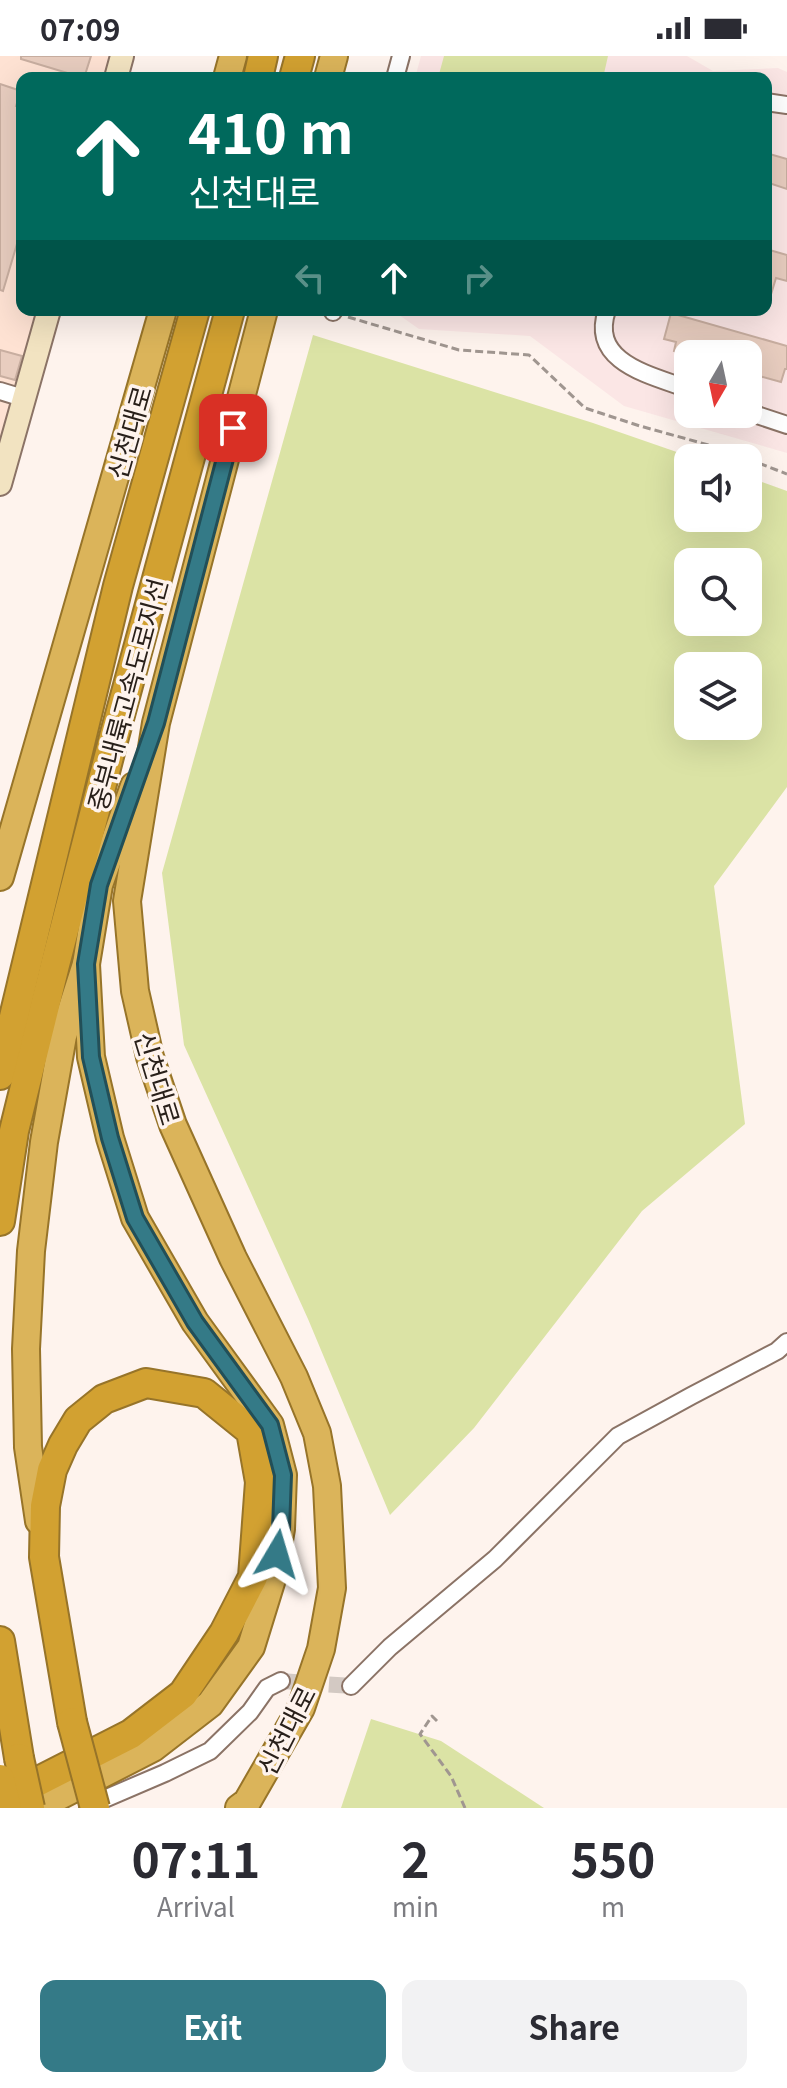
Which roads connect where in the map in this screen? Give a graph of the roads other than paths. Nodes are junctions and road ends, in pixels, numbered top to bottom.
1 (47, 316) edge
2 (161, 316) edge
3 (193, 316) edge
4 (228, 316) edge
5 (262, 316) edge
6 (605, 316) edge
7 (674, 383) edge
8 (0, 391) edge
9 (23, 398) junction
10 (762, 417) edge
11 (787, 425) edge
12 (0, 484) edge
13 (156, 723) junction
14 (0, 877) edge
15 (86, 964) junction
16 (0, 1075) edge
17 (0, 1221) edge
18 (787, 1342) edge
19 (44, 1557) junction
20 (0, 1641) edge
21 (281, 1681) dead end
22 (351, 1686) dead end
23 (9, 1769) edge
24 (0, 1797) edge
25 (7, 1808) edge
26 (33, 1808) edge
27 (84, 1808) edge
28 (95, 1808) edge
29 (239, 1808) edge

1 - 9 main road
2 - 14 highway, 신천대로
3 - 16 highway, 중부내륙고속도로지선
4 - 17 highway, 중부내륙고속도로지선
5 - 13 highway, 신천대로
6 - 7 street
8 - 9 street
9 - 12 main road
10 - 11 street
13 - 15 highway
13 - 29 highway, 신천대로
15 - 19 highway
15 - 26 highway
18 - 22 street
19 - 24 highway
19 - 28 highway, bridge
20 - 23 highway
21 - 27 street
23 - 25 highway, bridge
23 - 26 highway, bridge

